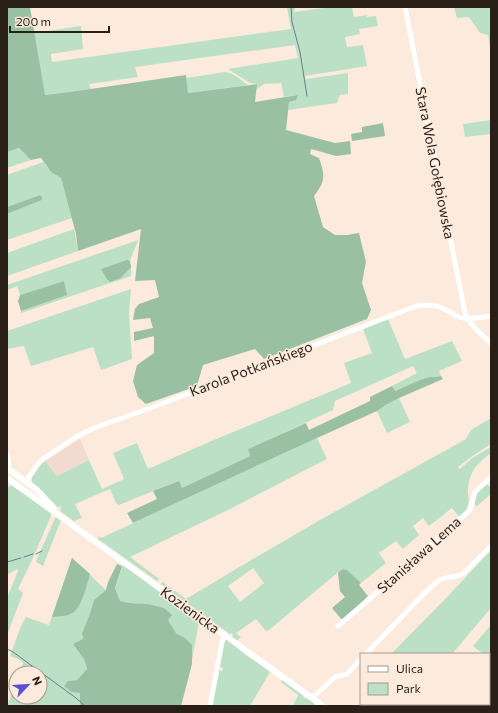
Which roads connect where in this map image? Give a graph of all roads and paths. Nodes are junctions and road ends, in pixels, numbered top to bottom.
1 (405, 7) edge
2 (491, 316) edge
3 (467, 319) junction
4 (491, 343) edge
5 (7, 454) edge
6 (8, 466) edge
7 (7, 478) edge
8 (490, 480) edge
9 (21, 482) junction
10 (58, 514) junction
11 (491, 546) edge
12 (338, 626) dead end
13 (225, 635) junction
14 (367, 653) edge
15 (360, 660) edge
16 (312, 698) junction
17 (210, 706) edge
18 (323, 706) edge

1 - 3 street, Stara Wola Gołębiowska
2 - 3 street
3 - 4 street
3 - 9 street, Karola Potkańskiego
5 - 6 street
6 - 9 main road, Kozienicka
7 - 9 main road, Kozienicka
8 - 12 street, Stanisława Lema
9 - 10 main road, Kozienicka
9 - 10 main road, Kozienicka
10 - 13 main road, Kozienicka
11 - 14 street
13 - 16 main road, Kozienicka
13 - 17 street
15 - 16 street
16 - 18 main road, Kozienicka

